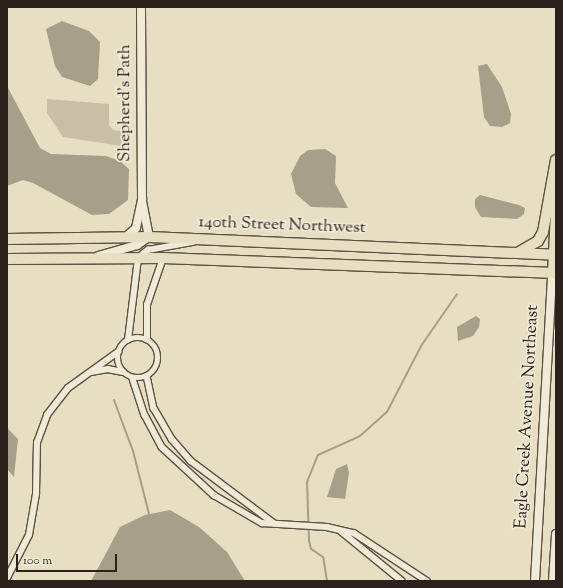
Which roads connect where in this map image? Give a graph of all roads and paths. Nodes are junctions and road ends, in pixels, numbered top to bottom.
1 (141, 7) edge
2 (556, 160) edge
3 (556, 192) edge
4 (142, 199) junction
5 (126, 237) junction
6 (149, 237) junction
7 (7, 239) edge
8 (207, 239) junction
9 (517, 253) junction
10 (555, 255) edge
11 (94, 257) junction
12 (7, 258) edge
13 (138, 258) junction
14 (163, 258) junction
15 (554, 273) edge
16 (128, 340) junction
17 (147, 340) junction
18 (118, 352) junction
19 (123, 372) junction
20 (89, 373) junction
21 (147, 376) junction
22 (133, 378) junction
23 (274, 523) junction
24 (342, 532) junction
25 (556, 534) edge
26 (7, 578) edge
27 (402, 581) edge
28 (427, 581) edge
29 (536, 581) edge
30 (553, 581) edge

1 - 4 main road, Shepherd's Path
2 - 9 highway
3 - 10 main road, Eagle Creek Avenue Northeast
4 - 5 main road, Shepherd's Path
4 - 6 main road, Shepherd's Path
5 - 6 highway, 140th Street Northwest
5 - 7 highway, 140th Street Northwest
6 - 8 highway, 140th Street Northwest
6 - 11 main road
8 - 9 highway, 140th Street Northwest
8 - 13 street
9 - 10 highway, 140th Street Northwest
10 - 15 main road, Eagle Creek Avenue Northeast
11 - 12 highway
11 - 13 highway
13 - 14 highway
13 - 16 street
14 - 15 highway
14 - 17 street
15 - 29 main road, Eagle Creek Avenue Northeast
16 - 17 street
16 - 18 street
17 - 21 street
18 - 19 street
18 - 20 street
19 - 20 street
19 - 22 street
20 - 26 street
21 - 22 street
21 - 23 street
22 - 23 street
23 - 24 street
24 - 27 street
24 - 28 street
25 - 30 main road, Eagle Creek Avenue Northeast

